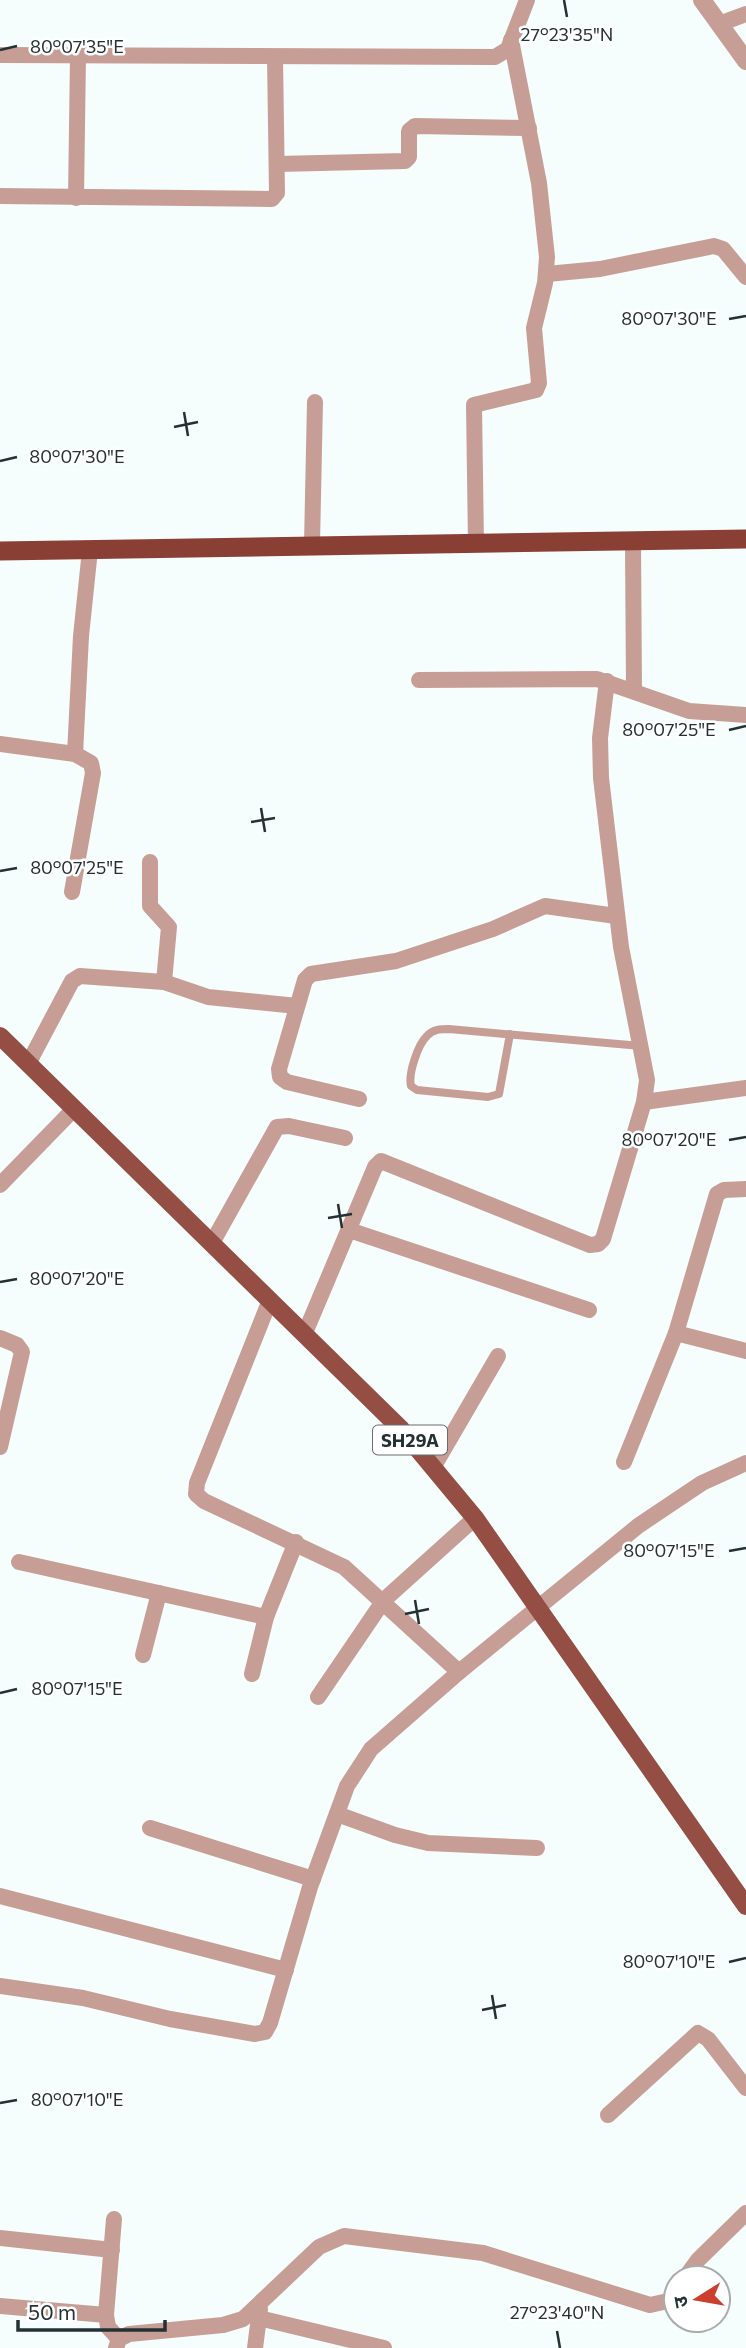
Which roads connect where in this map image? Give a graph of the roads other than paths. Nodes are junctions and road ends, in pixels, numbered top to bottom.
1 (527, 0) edge
2 (702, 0) edge
3 (746, 15) edge
4 (719, 24) junction
5 (512, 40) junction
6 (0, 55) edge
7 (78, 56) junction
8 (275, 58) junction
9 (746, 61) edge
10 (529, 128) junction
11 (277, 164) junction
12 (0, 196) edge
13 (76, 198) junction
14 (547, 274) junction
15 (746, 277) edge
16 (315, 402) dead end
17 (746, 539) edge
18 (633, 542) junction
19 (312, 544) junction
20 (475, 544) junction
21 (90, 550) junction
22 (0, 551) edge
23 (419, 680) dead end
24 (607, 681) junction
25 (634, 690) junction
26 (746, 715) edge
27 (0, 744) edge
28 (75, 754) junction
29 (150, 862) dead end
30 (72, 891) dead end
31 (616, 916) junction
32 (164, 982) junction
33 (297, 1006) junction
34 (510, 1034) junction
35 (0, 1037) edge
36 (641, 1046) junction
37 (28, 1064) junction
38 (746, 1088) edge
39 (359, 1099) dead end
40 (644, 1102) junction
41 (74, 1110) junction
42 (345, 1138) dead end
43 (0, 1185) edge
44 (746, 1189) edge
45 (349, 1230) junction
46 (212, 1243) junction
47 (270, 1300) junction
48 (589, 1310) dead end
49 (305, 1333) junction
50 (676, 1334) junction
51 (0, 1338) edge
52 (746, 1351) edge
53 (498, 1356) dead end
54 (0, 1447) edge
55 (624, 1462) dead end
56 (746, 1463) edge
57 (433, 1466) junction
58 (475, 1518) junction
59 (296, 1542) junction
60 (19, 1562) dead end
61 (159, 1593) junction
62 (384, 1600) junction
63 (539, 1609) junction
64 (266, 1617) junction
65 (143, 1655) dead end
66 (459, 1672) junction
67 (252, 1674) dead end
68 (318, 1698) dead end
69 (337, 1814) junction
70 (150, 1828) dead end
71 (537, 1848) dead end
72 (313, 1879) junction
73 (0, 1896) edge
74 (746, 1906) edge
75 (286, 1970) junction
76 (0, 1986) edge
77 (746, 2088) edge
78 (608, 2115) dead end
79 (746, 2213) edge
80 (114, 2219) dead end
81 (0, 2238) edge
82 (112, 2250) junction
83 (695, 2264) edge
84 (662, 2302) edge
85 (0, 2306) edge
86 (260, 2311) junction
87 (106, 2315) junction
88 (118, 2344) edge
89 (255, 2348) edge
90 (384, 2348) edge

1 - 5 street
2 - 4 street
3 - 4 street
4 - 9 street
5 - 8 street
5 - 10 street
6 - 7 street
7 - 8 street
7 - 13 street
8 - 11 street
10 - 11 street
10 - 14 street
11 - 13 street
12 - 13 street
14 - 15 street
14 - 20 street
16 - 19 street
17 - 18 highway
18 - 20 highway
18 - 25 street
19 - 20 highway
19 - 21 highway
21 - 22 highway
21 - 28 street
23 - 24 street
24 - 25 street
24 - 31 street
25 - 26 street
27 - 28 street
28 - 30 street
29 - 32 street
31 - 33 street
31 - 36 street
32 - 33 street
32 - 37 street
33 - 39 street
34 - 34 lane
34 - 36 lane
35 - 37 main road, SH29A
36 - 40 street
37 - 41 main road, SH29A
38 - 40 street
40 - 45 street
41 - 43 street
41 - 46 main road, SH29A
42 - 46 street
44 - 50 street
45 - 48 street
45 - 49 street
46 - 47 main road, SH29A
47 - 49 main road, SH29A
47 - 59 street
49 - 57 main road, SH29A
50 - 52 street
50 - 55 street
51 - 54 street
53 - 57 street
56 - 63 street
57 - 58 main road, SH29A
58 - 62 street
58 - 63 main road, SH29A
59 - 62 street
59 - 64 street
60 - 61 street
61 - 64 street
61 - 65 street
62 - 66 street
62 - 68 street
63 - 66 street
63 - 74 main road, SH29A
64 - 67 street
66 - 69 street
69 - 71 street
69 - 72 street
70 - 72 street
72 - 75 street
73 - 75 street
75 - 76 street
77 - 78 street
79 - 83 street
80 - 82 street
81 - 82 street
82 - 87 street
84 - 86 street
85 - 87 street
86 - 88 street
86 - 89 street
86 - 90 street
87 - 88 street

